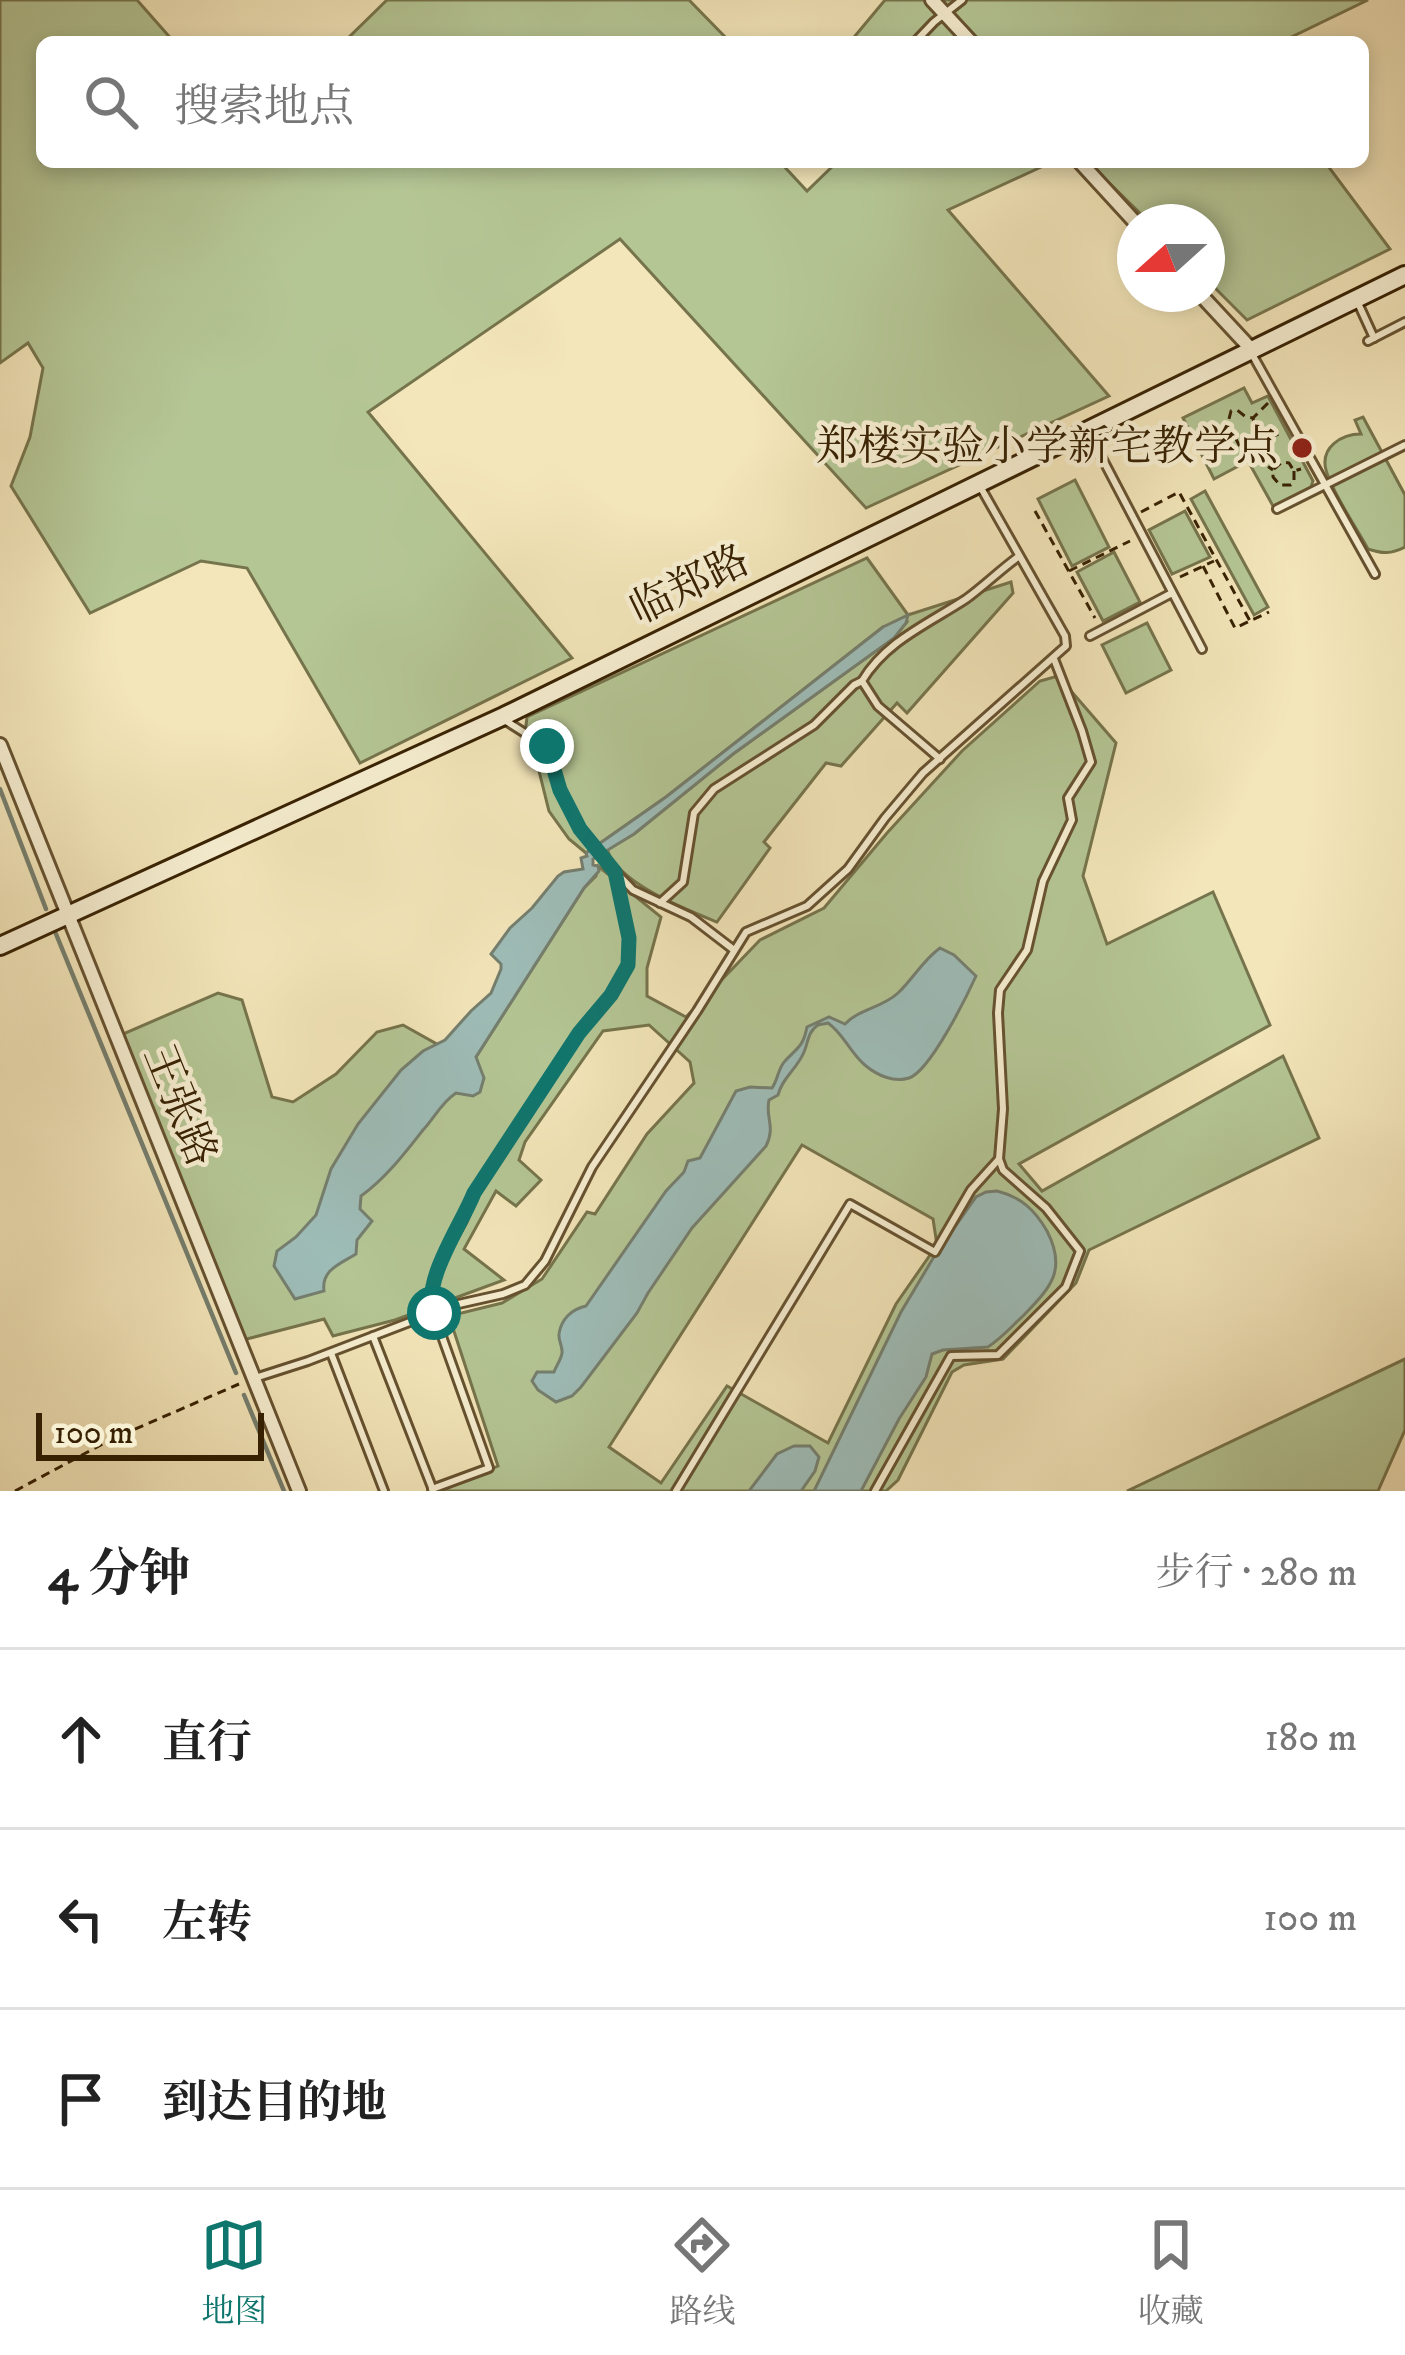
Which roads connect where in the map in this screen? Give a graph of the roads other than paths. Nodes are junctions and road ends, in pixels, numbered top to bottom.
1 (932, 0) edge
2 (962, 0) edge
3 (945, 13) junction
4 (921, 36) edge
5 (966, 36) edge
6 (1086, 168) edge
7 (1118, 204) edge
8 (1405, 275) edge
9 (1356, 299) junction
10 (1217, 312) edge
11 (1405, 322) edge
12 (1251, 351) junction
13 (1088, 431) junction
14 (1405, 445) edge
15 (980, 485) junction
16 (1325, 485) junction
17 (1276, 509) dead end
18 (1018, 557) junction
19 (1376, 574) dead end
20 (1172, 593) junction
21 (1090, 636) dead end
22 (1202, 649) dead end
23 (1054, 659) junction
24 (862, 681) junction
25 (504, 716) junction
26 (0, 745) edge
27 (940, 759) junction
28 (615, 872) junction
29 (660, 903) junction
30 (67, 914) junction
31 (0, 946) edge
32 (734, 950) junction
33 (999, 1159) junction
34 (434, 1313) junction
35 (373, 1336) junction
36 (331, 1352) junction
37 (252, 1379) junction
38 (433, 1490) edge
39 (299, 1491) edge
40 (384, 1491) edge
41 (676, 1491) edge
42 (875, 1491) edge

1 - 3 street
2 - 3 lane
3 - 4 lane
3 - 5 street
6 - 7 street
8 - 9 main road, 临郑路
9 - 11 lane
9 - 12 main road, 临郑路
10 - 12 street
12 - 13 main road, 临郑路
12 - 16 lane
13 - 15 main road, 临郑路
13 - 20 lane
14 - 16 lane
15 - 18 lane
15 - 25 main road, 临郑路
16 - 17 lane
16 - 19 lane
18 - 23 lane
18 - 24 lane
20 - 21 lane
20 - 22 lane
23 - 27 lane
23 - 33 lane
24 - 27 lane
24 - 29 lane
25 - 28 lane
25 - 30 main road, 临郑路
26 - 30 street, 王张路
27 - 32 lane
28 - 29 lane
28 - 34 lane
29 - 32 lane
30 - 31 main road, 临郑路
30 - 37 street, 王张路
32 - 34 lane
33 - 41 lane
33 - 42 lane
34 - 35 lane
34 - 38 lane
35 - 36 lane
35 - 38 lane
36 - 37 lane
36 - 40 lane
37 - 39 street, 王张路

